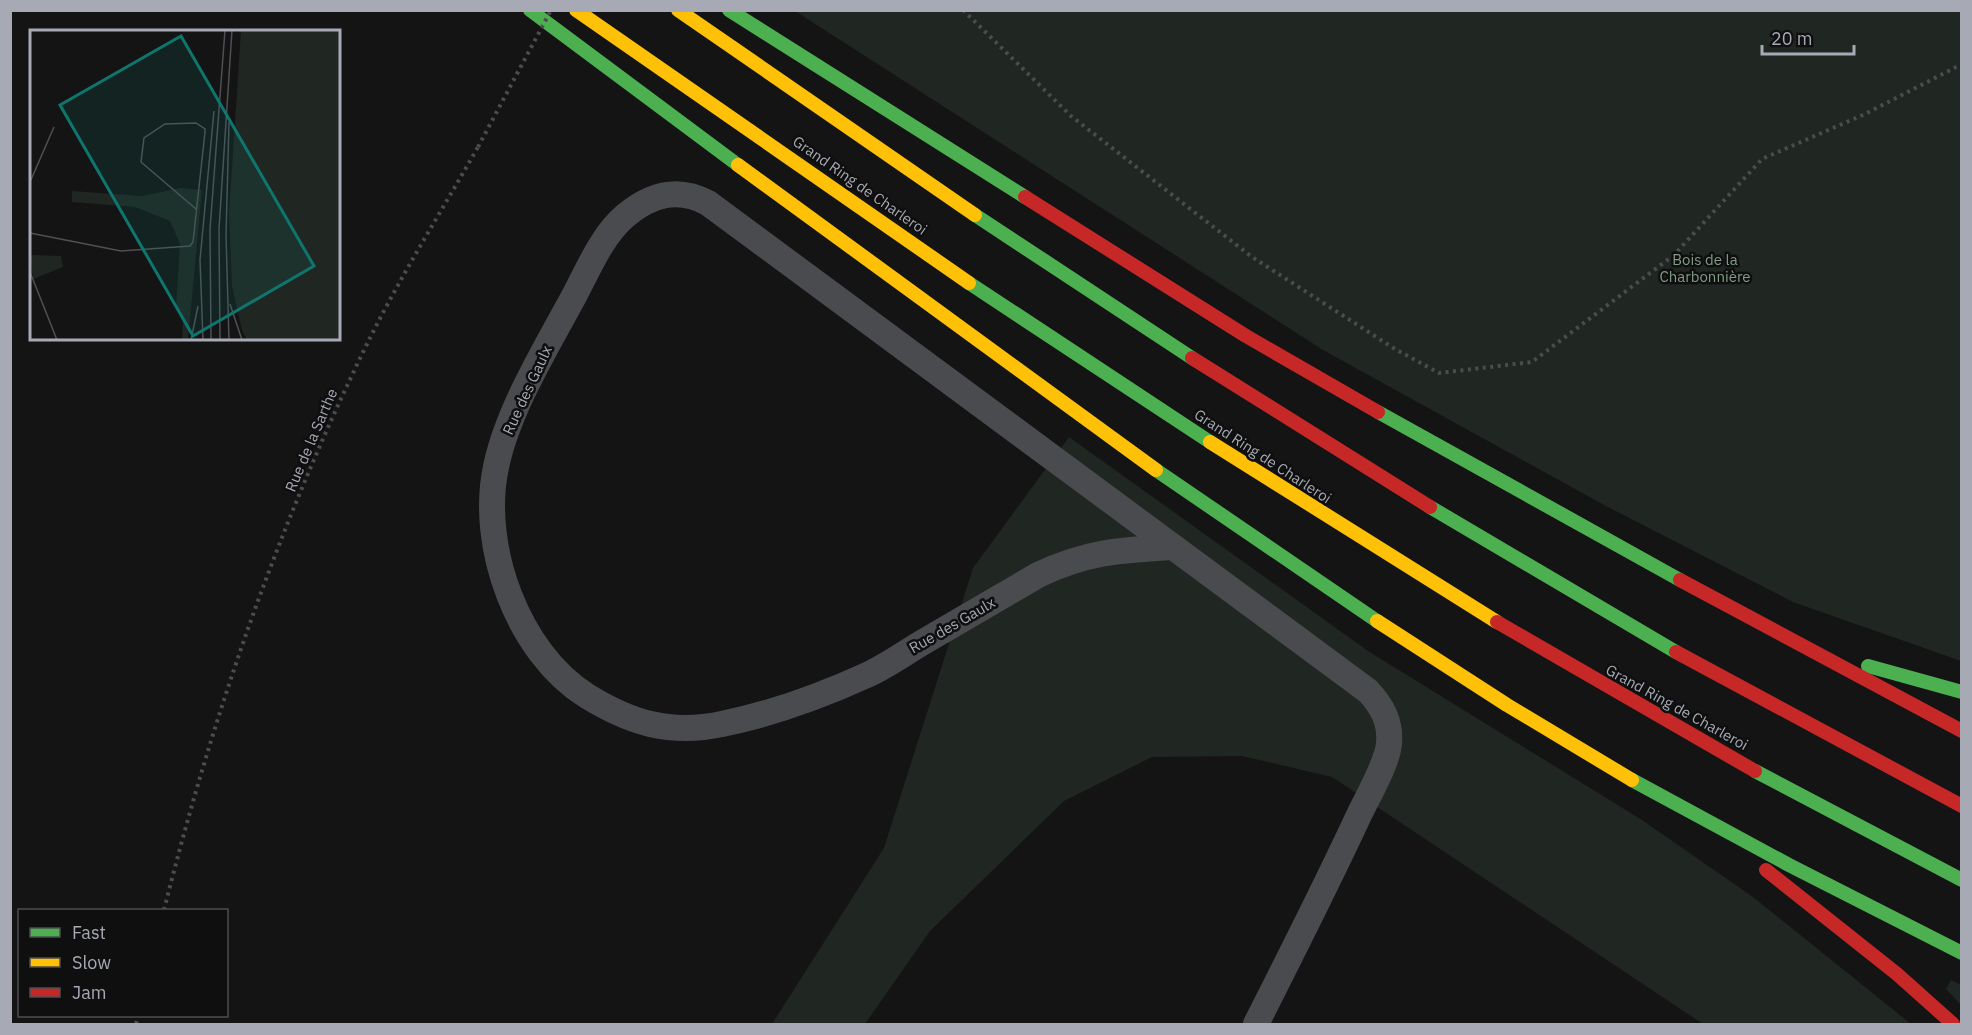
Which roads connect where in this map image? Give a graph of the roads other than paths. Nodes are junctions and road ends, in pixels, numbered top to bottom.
1 (530, 10) edge
2 (576, 10) edge
3 (678, 10) edge
4 (729, 10) edge
5 (1172, 547) junction
6 (1793, 643) junction
7 (1962, 692) edge
8 (1962, 731) edge
9 (1962, 806) edge
10 (1689, 814) junction
11 (1962, 880) edge
12 (1962, 953) edge
13 (1256, 1024) edge
14 (1953, 1024) edge

1 - 10 highway
2 - 11 highway, Grand Ring de Charleroi
3 - 9 highway
4 - 6 highway
5 - 5 street, Rue des Gaulx
5 - 13 street, Rue des Gaulx
6 - 7 highway
6 - 8 highway
10 - 12 highway
10 - 14 highway

